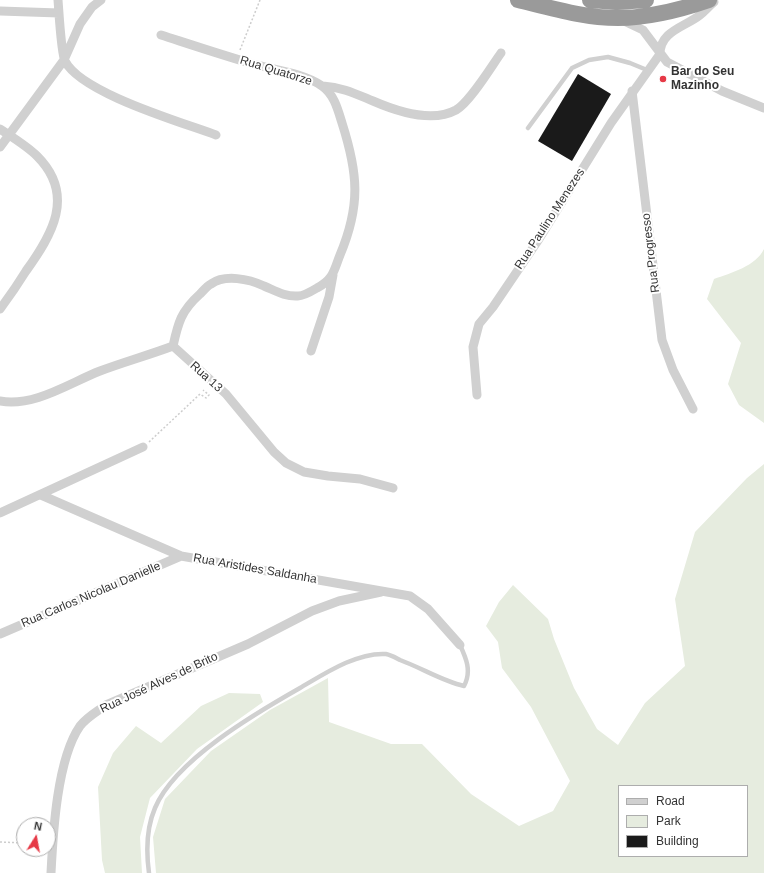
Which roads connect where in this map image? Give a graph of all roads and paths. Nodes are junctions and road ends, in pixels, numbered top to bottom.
1 (58, 0) edge
2 (101, 0) edge
3 (260, 0) edge
4 (518, 0) edge
5 (590, 0) edge
6 (646, 0) edge
7 (709, 0) edge
8 (716, 0) edge
9 (0, 11) edge
10 (59, 13) junction
11 (618, 18) junction
12 (161, 35) dead end
13 (501, 53) dead end
14 (660, 54) junction
15 (236, 59) junction
16 (64, 60) junction
17 (648, 70) junction
18 (323, 86) junction
19 (632, 92) junction
20 (764, 108) edge
21 (528, 128) dead end
22 (0, 130) edge
23 (8, 135) junction
24 (216, 135) dead end
25 (0, 147) edge
26 (333, 275) junction
27 (0, 309) edge
28 (173, 346) junction
29 (311, 351) dead end
30 (203, 390) dead end
31 (477, 395) dead end
32 (0, 401) edge
33 (693, 409) dead end
34 (143, 447) joint
35 (393, 488) dead end
36 (41, 495) junction
37 (0, 513) edge
38 (182, 556) junction
39 (381, 592) junction
40 (0, 634) edge
41 (460, 645) joint
42 (0, 842) edge
43 (16, 843) edge
44 (52, 873) edge
45 (149, 873) edge

1 - 10 street
2 - 16 street
3 - 15 path
4 - 11 highway
5 - 6 highway
7 - 11 highway
8 - 14 street, Rua Paulino Menezes
9 - 10 street
10 - 16 street
11 - 14 street
12 - 15 street, Rua Quatorze
13 - 18 street
14 - 17 street, Rua Paulino Menezes
14 - 20 street
15 - 18 street, Rua Quatorze
16 - 23 street
16 - 24 street
17 - 19 street, Rua Paulino Menezes
17 - 21 lane
18 - 26 street, Rua Quatorze
19 - 31 street, Rua Paulino Menezes
19 - 33 street, Rua Progresso
22 - 23 street
23 - 25 street
23 - 27 street
26 - 28 street, Rua Quatorze
26 - 29 street
28 - 32 street
28 - 35 street, Rua 13
30 - 34 path
34 - 36 street
36 - 37 street
36 - 38 street, Rua Aristides Saldanha
38 - 39 street, Rua Aristides Saldanha
38 - 40 street, Rua Carlos Nicolau Danielle
39 - 41 street, Rua Aristides Saldanha
39 - 44 street, Rua José Alves de Brito
41 - 45 lane
42 - 43 path

